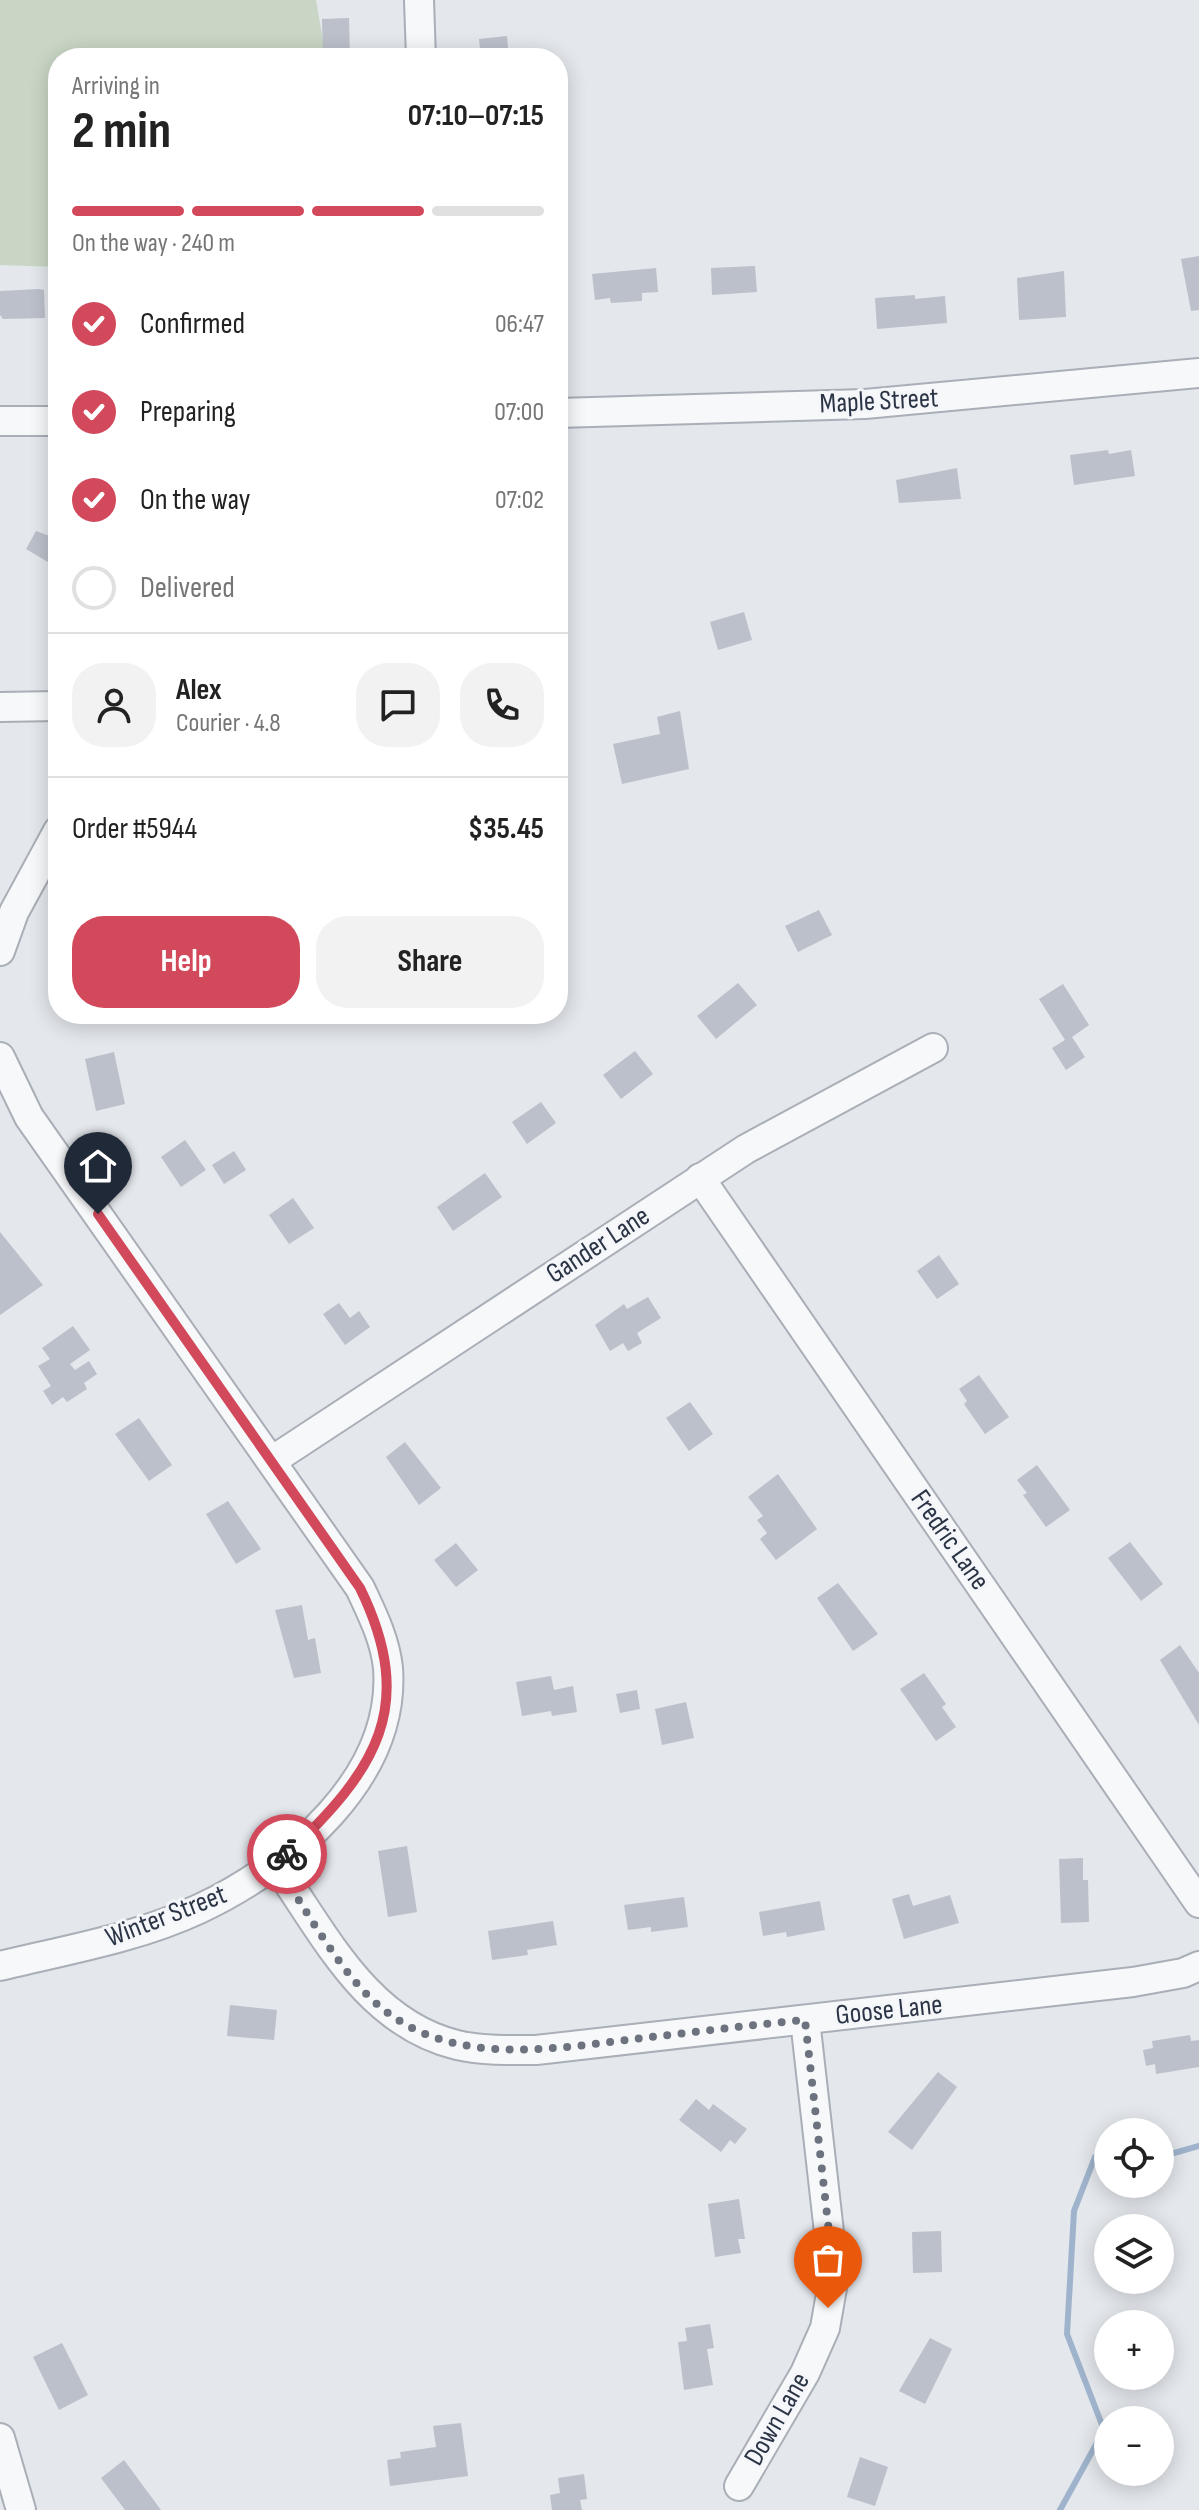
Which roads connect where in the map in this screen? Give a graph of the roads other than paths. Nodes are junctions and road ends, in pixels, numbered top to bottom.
1 (419, 0) edge
2 (421, 48) edge
3 (1199, 373) edge
4 (568, 413) edge
5 (0, 421) edge
6 (48, 421) edge
7 (48, 706) edge
8 (0, 707) edge
9 (48, 849) edge
10 (0, 951) edge
11 (933, 1048) dead end
12 (0, 1057) edge
13 (700, 1178) junction
14 (273, 1460) junction
15 (276, 1865) junction
16 (1199, 1903) edge
17 (0, 1966) edge
18 (1199, 1966) edge
19 (805, 2020) junction
20 (0, 2438) edge
21 (739, 2486) dead end
22 (21, 2510) edge

1 - 2 street
3 - 4 street, Maple Street
5 - 6 street
7 - 8 street
9 - 10 street
11 - 13 street, Gander Lane
12 - 14 street, Winter Street
13 - 14 street, Gander Lane
13 - 16 street, Fredric Lane
14 - 15 street, Winter Street
15 - 17 street, Winter Street
15 - 19 street, Goose Lane
18 - 19 street, Goose Lane
19 - 21 street, Down Lane
20 - 22 street

